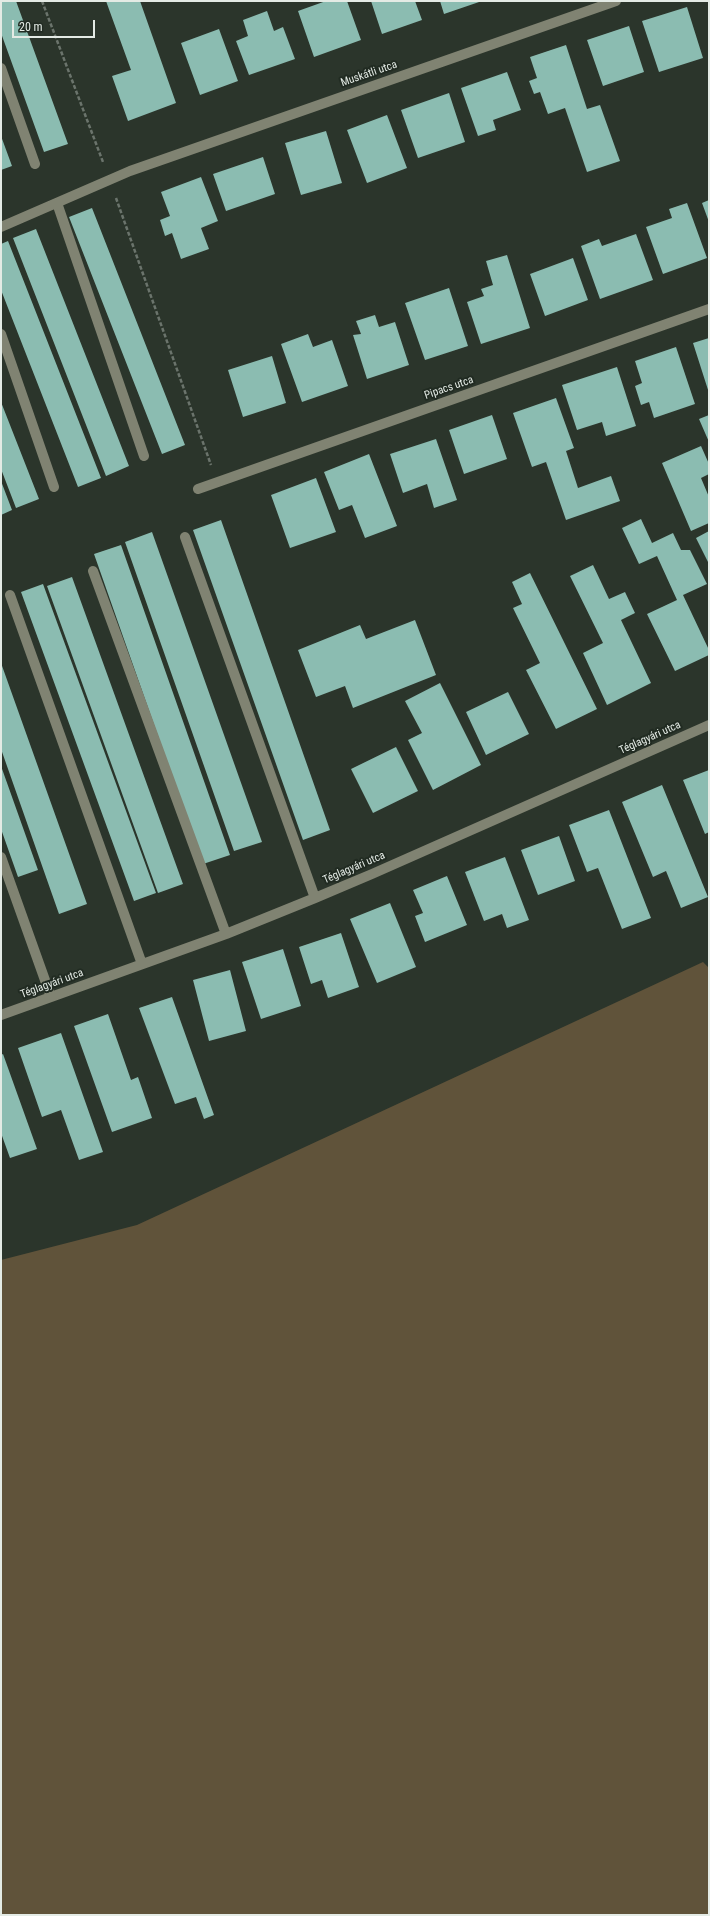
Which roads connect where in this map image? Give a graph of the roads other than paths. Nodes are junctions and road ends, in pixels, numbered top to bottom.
1 (616, 1) edge
2 (1, 68) edge
3 (36, 164) dead end
4 (57, 203) junction
5 (1, 227) edge
6 (709, 309) edge
7 (1, 334) edge
8 (144, 456) dead end
9 (54, 487) dead end
10 (198, 489) dead end
11 (185, 538) dead end
12 (93, 571) dead end
13 (10, 595) dead end
14 (709, 725) edge
15 (1, 856) edge
16 (315, 898) junction
17 (226, 934) junction
18 (142, 964) junction
19 (51, 997) junction
20 (1, 1015) edge

1 - 4 street, Muskátli utca
2 - 3 street
4 - 5 street, Muskátli utca
4 - 8 street
6 - 10 street, Pipacs utca
7 - 9 street
11 - 16 street
12 - 17 street
13 - 18 street
14 - 16 street, Téglagyári utca
15 - 19 street
16 - 17 street, Téglagyári utca
17 - 18 street, Téglagyári utca
18 - 19 street, Téglagyári utca
19 - 20 street, Téglagyári utca

